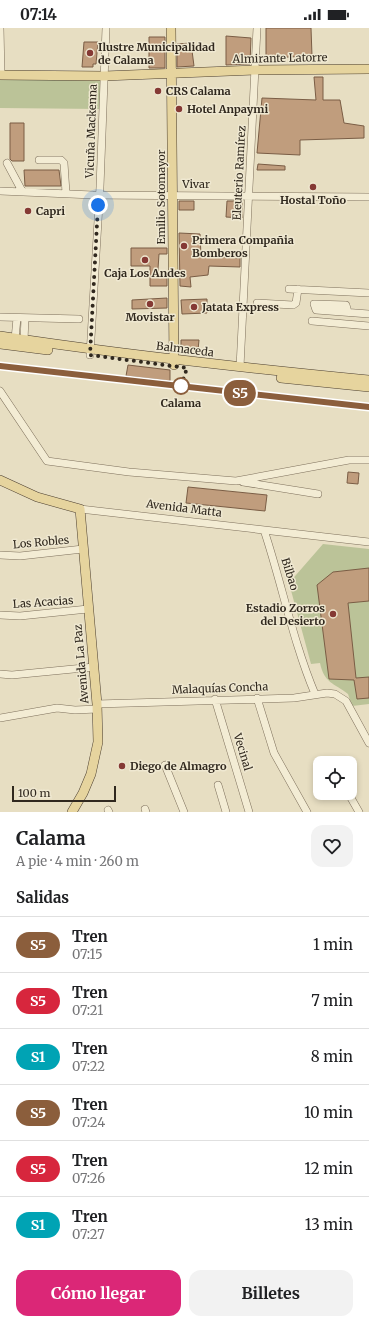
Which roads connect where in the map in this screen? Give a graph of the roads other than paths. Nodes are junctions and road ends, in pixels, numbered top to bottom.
1 (0, 28) edge
2 (106, 28) edge
3 (171, 28) edge
4 (257, 28) edge
5 (369, 69) edge
6 (255, 70) junction
7 (172, 73) junction
8 (1, 75) edge
9 (104, 76) junction
10 (39, 160) dead end
11 (7, 163) dead end
12 (0, 191) edge
13 (22, 192) junction
14 (66, 193) junction
15 (99, 194) junction
16 (173, 195) junction
17 (249, 195) junction
18 (369, 197) edge
19 (289, 289) dead end
20 (298, 290) junction
21 (369, 293) edge
22 (257, 303) dead end
23 (348, 312) dead end
24 (369, 314) edge
25 (0, 317) edge
26 (21, 318) junction
27 (79, 319) dead end
28 (312, 321) dead end
29 (369, 326) edge
30 (0, 336) edge
31 (19, 339) junction
32 (0, 344) edge
33 (90, 352) junction
34 (174, 363) junction
35 (240, 368) junction
36 (369, 380) edge
37 (369, 387) edge
38 (0, 391) edge
39 (369, 460) edge
40 (0, 480) edge
41 (236, 481) junction
42 (318, 494) dead end
43 (80, 509) junction
44 (264, 530) junction
45 (369, 542) edge
46 (83, 549) junction
47 (0, 555) edge
48 (88, 609) junction
49 (0, 615) edge
50 (94, 667) junction
51 (0, 674) edge
52 (315, 694) junction
53 (257, 698) junction
54 (215, 699) junction
55 (97, 706) junction
56 (0, 718) edge
57 (369, 743) edge
58 (165, 765) dead end
59 (218, 785) dead end
60 (352, 800) edge
61 (72, 812) edge
62 (184, 812) edge
63 (226, 812) edge
64 (249, 812) edge
65 (306, 812) edge
66 (359, 812) edge

1 - 8 street
2 - 9 street, Vicuña Mackenna
3 - 7 main road, Emilio Sotomayor
4 - 6 street, Eleuterio Ramírez
5 - 6 main road, Almirante Latorre
6 - 7 main road, Almirante Latorre
6 - 17 street, Eleuterio Ramírez
7 - 9 main road, Almirante Latorre
7 - 16 main road, Emilio Sotomayor
8 - 9 main road, Almirante Latorre
9 - 15 street, Vicuña Mackenna
10 - 14 street
11 - 13 street
12 - 13 street, Vivar
13 - 14 street, Vivar
14 - 15 street, Vivar
15 - 16 street, Vivar
15 - 33 street, Vicuña Mackenna
16 - 17 street, Vivar
16 - 34 main road, Emilio Sotomayor
17 - 18 street, Vivar
17 - 35 street, Eleuterio Ramírez
19 - 20 street
20 - 21 street
20 - 22 street
23 - 24 street
25 - 26 street
26 - 27 street
26 - 31 street
28 - 29 street
30 - 31 main road, Balmaceda
31 - 33 main road, Balmaceda
32 - 33 main road, Balmaceda
33 - 34 main road, Balmaceda
34 - 35 main road, Balmaceda
34 - 37 main road, Balmaceda
35 - 36 main road, Balmaceda
38 - 41 street
39 - 41 street
40 - 43 main road, Avenida Matta
41 - 42 street
43 - 44 street, Avenida Matta
43 - 46 main road, Avenida La Paz
44 - 45 street, Avenida Matta
44 - 52 street, Bilbao
46 - 47 street, Los Robles
46 - 48 main road, Avenida La Paz
48 - 49 street, Las Acacias
48 - 50 main road, Avenida La Paz
50 - 51 street
50 - 55 main road, Avenida La Paz
52 - 53 street, Malaquías Concha
52 - 57 street, Malaquías Concha
53 - 54 street, Malaquías Concha
53 - 65 street
54 - 55 street, Malaquías Concha
54 - 64 street, Vecinal
55 - 56 street, Malaquías Concha
55 - 61 main road, Avenida La Paz
58 - 62 street
59 - 63 street
60 - 66 street

